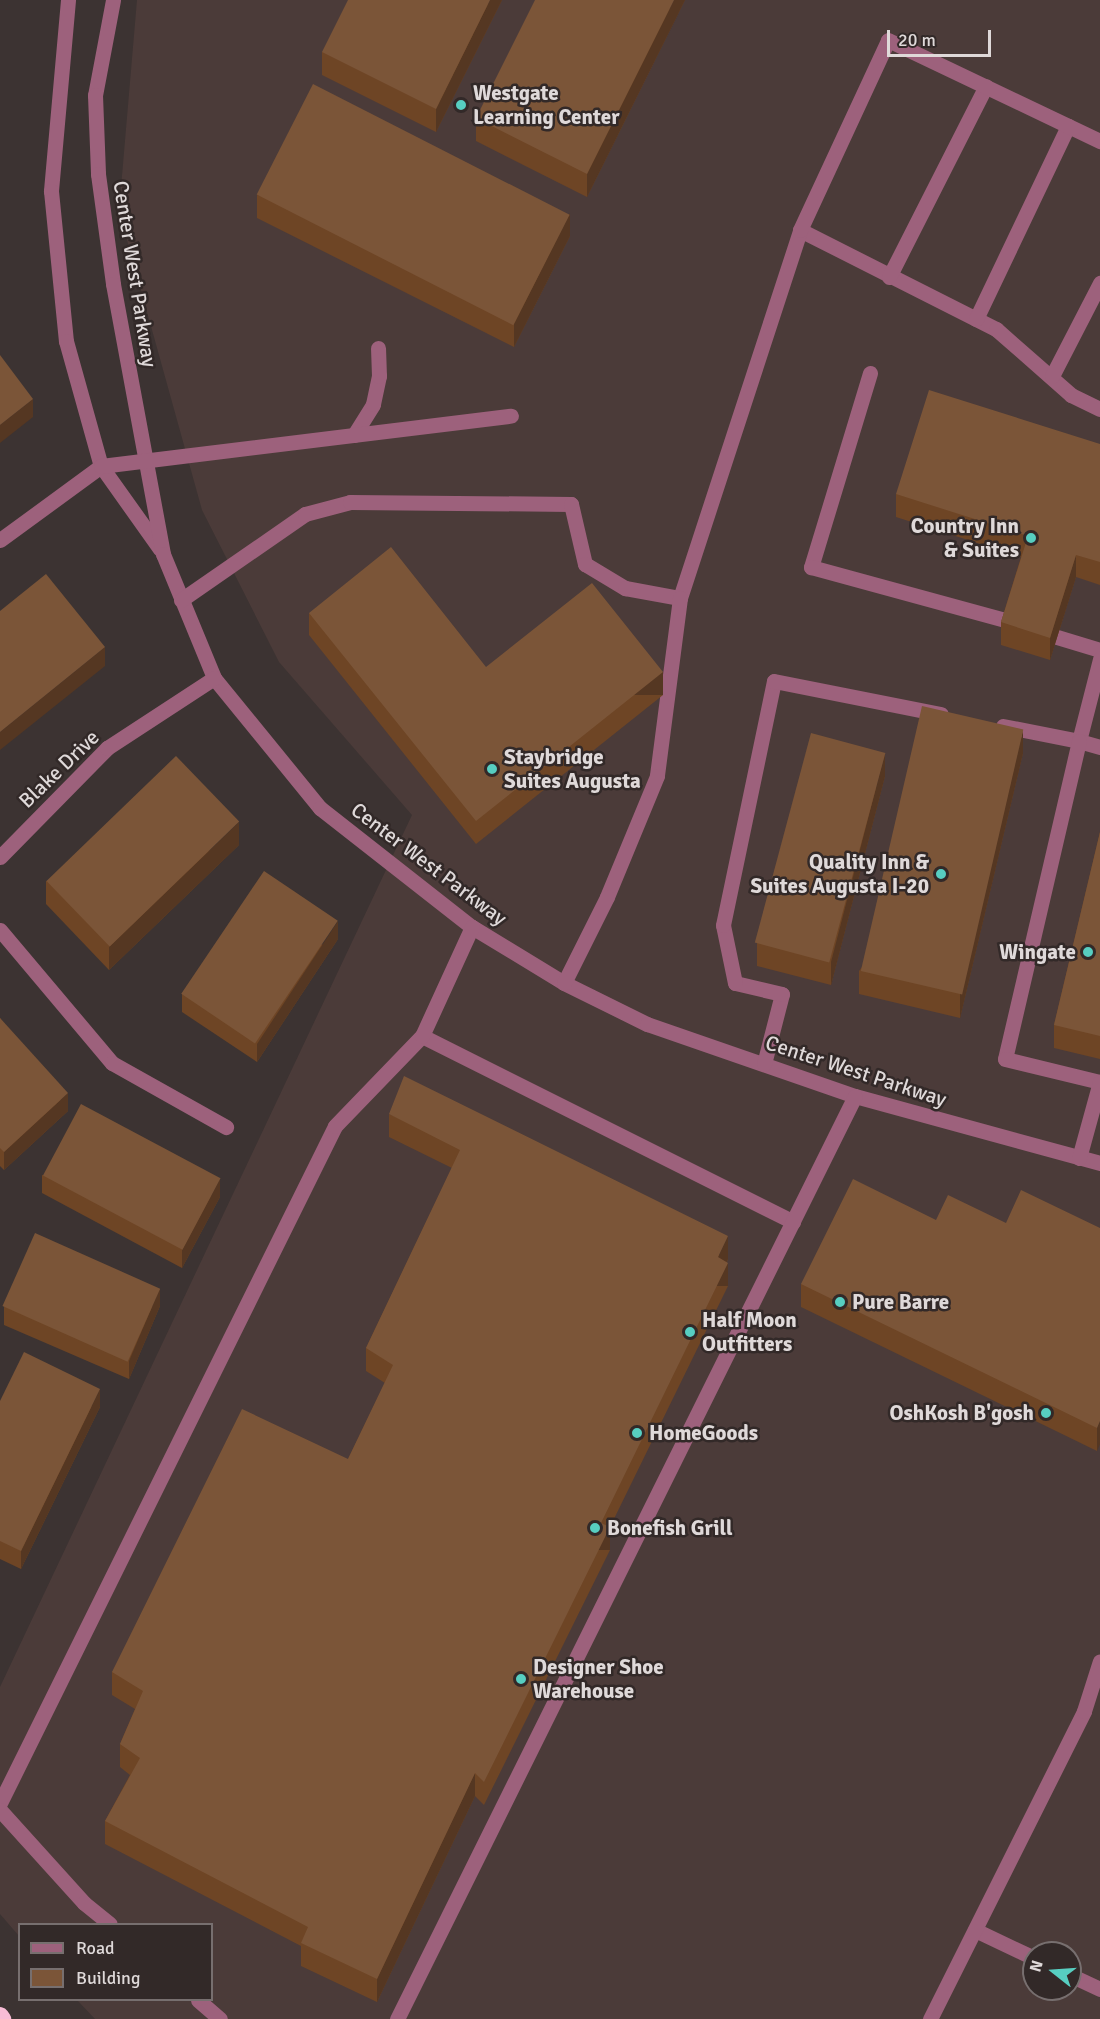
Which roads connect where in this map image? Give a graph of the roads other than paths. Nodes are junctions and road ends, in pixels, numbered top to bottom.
1 (68, 0) edge
2 (113, 0) edge
3 (986, 86) junction
4 (1068, 126) junction
5 (1100, 141) edge
6 (800, 230) junction
7 (890, 277) junction
8 (1100, 283) edge
9 (976, 319) junction
10 (378, 348) dead end
11 (870, 373) dead end
12 (1052, 376) junction
13 (1100, 409) edge
14 (511, 416) dead end
15 (354, 435) junction
16 (146, 461) junction
17 (101, 466) junction
18 (0, 540) edge
19 (163, 554) junction
20 (680, 598) junction
21 (181, 600) junction
22 (1008, 621) edge
23 (1057, 637) edge
24 (1100, 650) edge
25 (1100, 659) edge
26 (214, 678) junction
27 (953, 717) edge
28 (987, 723) edge
29 (1079, 741) junction
30 (1100, 747) edge
31 (0, 857) edge
32 (472, 927) junction
33 (0, 930) edge
34 (564, 983) junction
35 (422, 1036) junction
36 (764, 1064) junction
37 (1100, 1082) edge
38 (855, 1096) junction
39 (225, 1127) dead end
40 (1079, 1158) junction
41 (1100, 1163) edge
42 (793, 1222) junction
43 (1100, 1661) edge
44 (0, 1803) edge
45 (0, 1810) edge
46 (109, 1923) edge
47 (975, 1930) junction
48 (1022, 1952) edge
49 (1082, 1981) edge
50 (1100, 1989) edge
51 (199, 2001) edge
52 (220, 2019) edge
53 (397, 2019) edge
54 (930, 2019) edge

1 - 17 street, Center West Parkway
2 - 16 street, Center West Parkway
3 - 4 street
3 - 6 street
3 - 7 street
4 - 5 street
4 - 9 street
6 - 7 street
6 - 20 street
7 - 9 street
8 - 12 street
9 - 12 street
10 - 15 street
11 - 22 street
12 - 13 street
14 - 15 street
15 - 16 street
16 - 17 street
16 - 19 street, Center West Parkway
17 - 18 street
17 - 19 street, Center West Parkway
19 - 21 street, Center West Parkway
20 - 21 street
20 - 34 street
21 - 26 street, Center West Parkway
23 - 24 street
25 - 29 street
26 - 31 street, Blake Drive
26 - 32 street, Center West Parkway
27 - 36 street
28 - 29 street
29 - 30 street
29 - 37 street
32 - 34 street, Center West Parkway
32 - 35 street
33 - 39 street
34 - 36 street, Center West Parkway
35 - 42 street
35 - 44 street
36 - 38 street, Center West Parkway
37 - 40 street
38 - 40 street, Center West Parkway
38 - 42 street
40 - 41 street, Center West Parkway
42 - 53 street
43 - 47 street
45 - 46 street
47 - 48 street
47 - 54 street
49 - 50 street
51 - 52 street

